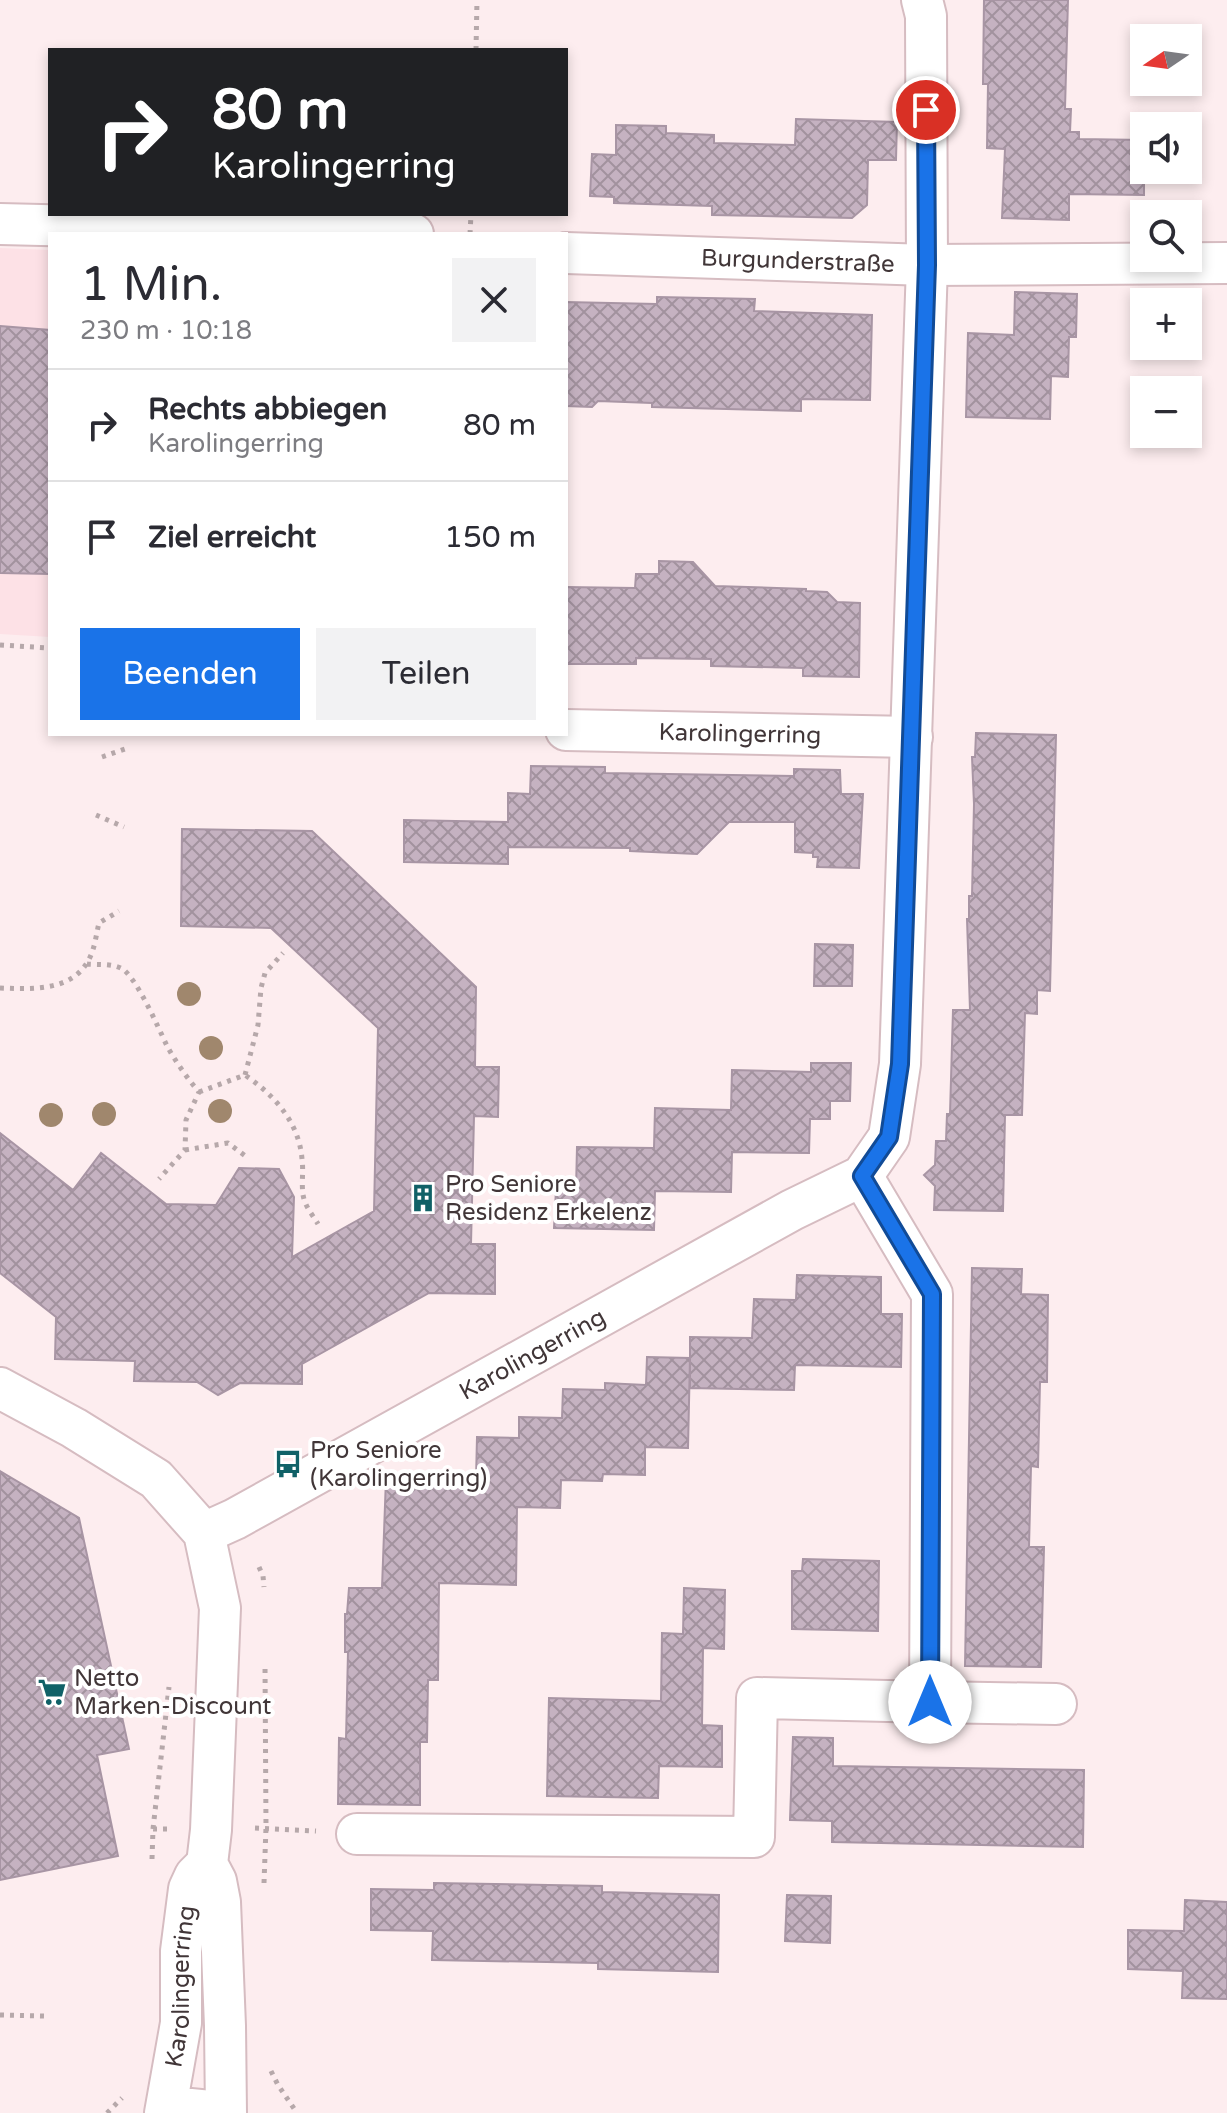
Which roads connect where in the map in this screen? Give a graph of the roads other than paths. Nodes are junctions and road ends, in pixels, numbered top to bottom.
1 (922, 0) edge
2 (0, 224) edge
3 (330, 232) edge
4 (568, 253) edge
5 (1227, 263) edge
6 (927, 265) junction
7 (568, 730) edge
8 (912, 737) junction
9 (862, 1176) junction
10 (0, 1388) edge
11 (204, 1533) junction
12 (930, 1702) junction
13 (1056, 1704) dead end
14 (357, 1834) dead end
15 (207, 1864) junction
16 (165, 2113) edge
17 (182, 2113) edge
18 (210, 2113) edge
19 (226, 2113) edge

1 - 6 street, Karolingerring
2 - 3 street
4 - 6 street, Burgunderstraße
5 - 6 street, Burgunderstraße
6 - 8 street, Karolingerring
7 - 8 street, Karolingerring
8 - 9 street, Karolingerring
9 - 11 street, Karolingerring
9 - 12 street
10 - 11 street, Karolingerring
11 - 15 street, Karolingerring
12 - 13 street
12 - 14 street
15 - 16 street, Karolingerring
15 - 19 street, Karolingerring
17 - 18 street

